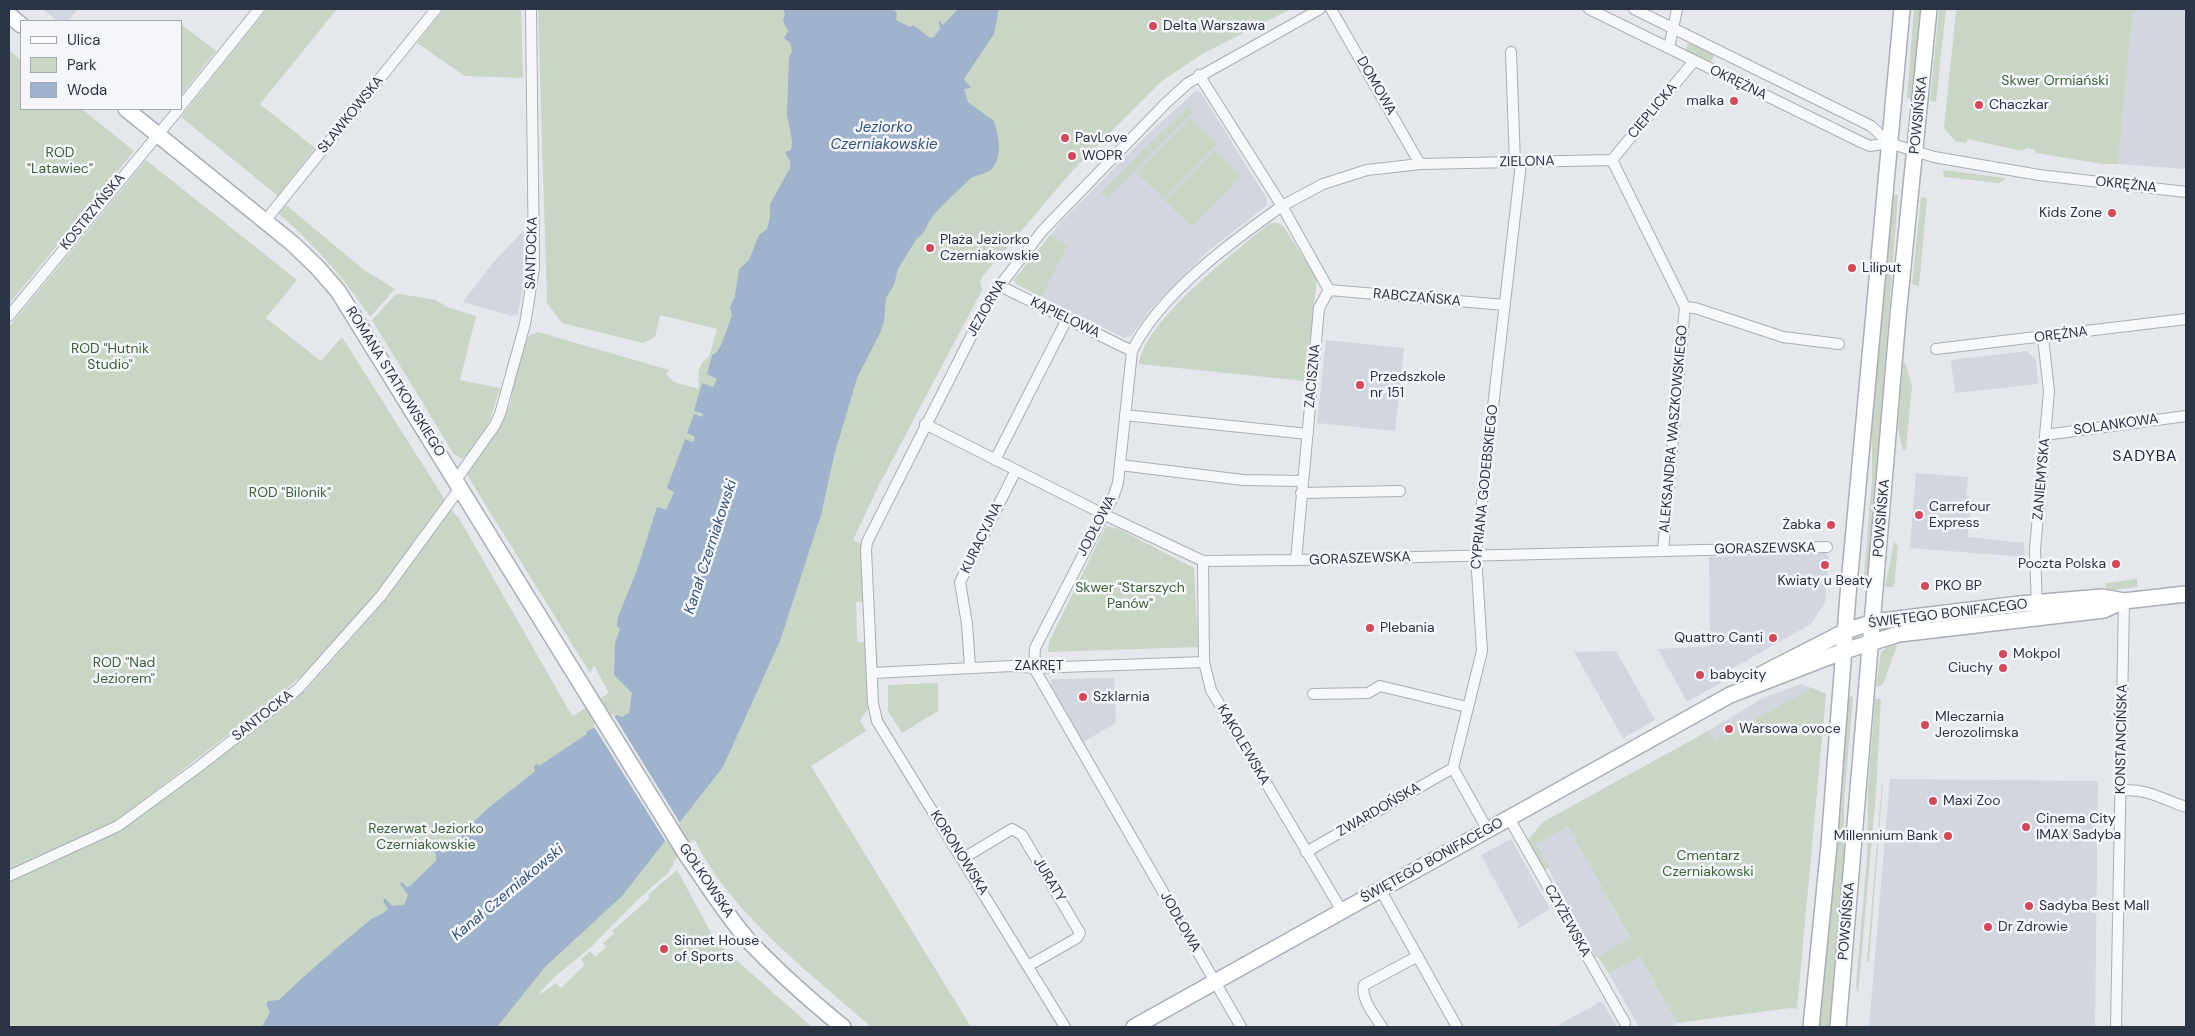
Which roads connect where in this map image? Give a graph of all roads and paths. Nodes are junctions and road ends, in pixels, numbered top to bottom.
1 (259, 9) edge
2 (436, 9) edge
3 (531, 9) edge
4 (1320, 9) edge
5 (1332, 9) edge
6 (1589, 9) edge
7 (1634, 9) edge
8 (1677, 9) edge
9 (1902, 9) edge
10 (1930, 9) edge
11 (9, 15) edge
12 (20, 24) edge
13 (1674, 28) junction
14 (1669, 48) junction
15 (1511, 52) dead end
16 (1694, 61) junction
17 (1199, 75) junction
18 (182, 105) edge
19 (127, 110) edge
20 (177, 110) edge
21 (157, 134) junction
22 (1889, 143) junction
23 (1915, 153) junction
24 (1612, 160) junction
25 (1518, 163) junction
26 (1420, 164) junction
27 (2186, 192) edge
28 (1282, 206) junction
29 (265, 220) junction
30 (998, 285) junction
31 (1330, 290) junction
32 (1505, 305) junction
33 (1685, 307) junction
34 (9, 316) edge
35 (1067, 319) junction
36 (2186, 319) edge
37 (2043, 338) junction
38 (1839, 344) dead end
39 (1936, 349) dead end
40 (1132, 351) junction
41 (1125, 415) junction
42 (2186, 416) edge
43 (925, 424) junction
44 (1308, 434) junction
45 (2045, 435) junction
46 (995, 460) junction
47 (1120, 465) junction
48 (1016, 470) junction
49 (1303, 481) junction
50 (458, 484) junction
51 (1400, 491) dead end
52 (1301, 493) junction
53 (1104, 514) junction
54 (1827, 547) dead end
55 (1663, 550) junction
56 (1476, 555) junction
57 (1296, 560) junction
58 (1203, 561) junction
59 (2186, 594) edge
60 (2124, 601) junction
61 (2038, 603) junction
62 (2031, 617) junction
63 (1873, 622) junction
64 (1846, 631) junction
65 (1871, 642) junction
66 (1844, 651) junction
67 (1204, 662) junction
68 (970, 667) junction
69 (1034, 668) junction
70 (873, 672) junction
71 (1313, 694) dead end
72 (1730, 695) junction
73 (1467, 707) junction
74 (598, 711) joint
75 (1453, 768) junction
76 (2121, 791) junction
77 (2186, 807) edge
78 (1509, 818) junction
79 (1487, 829) junction
80 (1306, 852) junction
81 (962, 860) junction
82 (9, 876) edge
83 (1380, 889) junction
84 (1342, 911) junction
85 (1418, 956) junction
86 (1028, 966) junction
87 (1214, 982) junction
88 (1626, 1023) dead end
89 (843, 1027) edge
90 (1065, 1027) edge
91 (1134, 1027) edge
92 (1240, 1027) edge
93 (1382, 1027) edge
94 (1457, 1027) edge
95 (1811, 1027) edge
96 (1838, 1027) edge
97 (2116, 1027) edge

1 - 18 street, KOSTRZYŃSKA
2 - 29 street, SŁAWKOWSKA
3 - 50 street, SANTOCKA
4 - 17 street, JEZIORNA
5 - 26 street, DOMOWA
6 - 14 street, OKRĘŻNA
7 - 13 street, OKRĘŻNA
8 - 13 street
9 - 22 street, POWSIŃSKA
10 - 23 street, POWSIŃSKA
11 - 12 street
13 - 14 street
13 - 22 street, OKRĘŻNA
14 - 16 street, OKRĘŻNA
15 - 25 street, CYPRIANA GODEBSKIEGO
16 - 22 street, OKRĘŻNA
16 - 24 street, CIEPLICKA
17 - 28 street
17 - 30 street, JEZIORNA
19 - 21 street, ROMANA STATKOWSKIEGO
20 - 21 street, KOSTRZYŃSKA
21 - 29 street, ROMANA STATKOWSKIEGO
21 - 34 street, KOSTRZYŃSKA
22 - 23 street, OKRĘŻNA
22 - 64 street, POWSIŃSKA
23 - 27 street, OKRĘŻNA
23 - 63 street, POWSIŃSKA
24 - 25 street, ZIELONA
24 - 33 street
25 - 26 street, ZIELONA
25 - 32 street, CYPRIANA GODEBSKIEGO
26 - 28 street, ZIELONA
28 - 31 street
28 - 40 street, JODŁOWA
29 - 50 street, ROMANA STATKOWSKIEGO
30 - 35 street, KĄPIELOWA
30 - 43 street, JEZIORNA
31 - 32 street, RABCZAŃSKA
31 - 44 street, ZACISZNA
32 - 56 street, CYPRIANA GODEBSKIEGO
33 - 38 street
33 - 55 street, ALEKSANDRA WASZKOWSKIEGO
35 - 40 street, KĄPIELOWA
35 - 46 street
36 - 37 street, ORĘŻNA
37 - 39 street, ORĘŻNA
37 - 45 street, ZANIEMYSKA
40 - 41 street, JODŁOWA
41 - 44 street
41 - 47 street, JODŁOWA
42 - 45 street, SOLANKOWA
43 - 46 street, GORASZEWSKA
43 - 70 street, JEZIORNA
44 - 49 street, ZACISZNA
45 - 61 street, ZANIEMYSKA
46 - 48 street, GORASZEWSKA
47 - 49 street
47 - 53 street, JODŁOWA
48 - 53 street, GORASZEWSKA
48 - 68 street, KURACYJNA
49 - 52 street, ZACISZNA
50 - 74 street, ROMANA STATKOWSKIEGO
50 - 82 street, SANTOCKA
51 - 52 street
52 - 57 street, ZACISZNA
53 - 58 street, GORASZEWSKA
53 - 69 street, JODŁOWA
54 - 55 street, GORASZEWSKA
55 - 56 street, GORASZEWSKA
56 - 57 street, GORASZEWSKA
56 - 73 street, CYPRIANA GODEBSKIEGO
57 - 58 street, GORASZEWSKA
58 - 67 street, KĄKOLEWSKA
59 - 60 street, ŚWIĘTEGO BONIFACEGO
60 - 61 street, ŚWIĘTEGO BONIFACEGO
60 - 62 street, ŚWIĘTEGO BONIFACEGO
60 - 76 street, KONSTANCIŃSKA
61 - 62 street, ZANIEMYSKA
61 - 63 street, ŚWIĘTEGO BONIFACEGO
62 - 65 street, ŚWIĘTEGO BONIFACEGO
63 - 64 street, ŚWIĘTEGO BONIFACEGO
63 - 65 street, POWSIŃSKA
64 - 66 street, POWSIŃSKA
64 - 72 street, ŚWIĘTEGO BONIFACEGO
65 - 66 street, ŚWIĘTEGO BONIFACEGO
65 - 96 street, POWSIŃSKA
66 - 72 street, ŚWIĘTEGO BONIFACEGO
66 - 95 street, POWSIŃSKA
67 - 69 street, ZAKRĘT
67 - 80 street, KĄKOLEWSKA
68 - 69 street, ZAKRĘT
68 - 70 street, ZAKRĘT
69 - 87 street, JODŁOWA
70 - 81 street, KORONOWSKA
71 - 73 street
72 - 78 street, ŚWIĘTEGO BONIFACEGO
73 - 75 street, CYPRIANA GODEBSKIEGO
74 - 89 street, GOŁKOWSKA
75 - 79 street
75 - 80 street, ZWARDOŃSKA
76 - 77 street
76 - 97 street, KONSTANCIŃSKA
78 - 79 street, ŚWIĘTEGO BONIFACEGO
78 - 88 street, CZYŻEWSKA
79 - 83 street, ŚWIĘTEGO BONIFACEGO
80 - 84 street, KĄKOLEWSKA
81 - 86 street, KORONOWSKA
81 - 86 street, JURATY
83 - 84 street, ŚWIĘTEGO BONIFACEGO
83 - 85 street
84 - 87 street, ŚWIĘTEGO BONIFACEGO
85 - 93 street
85 - 94 street
86 - 90 street, KORONOWSKA
87 - 91 street, ŚWIĘTEGO BONIFACEGO
87 - 92 street, JODŁOWA

